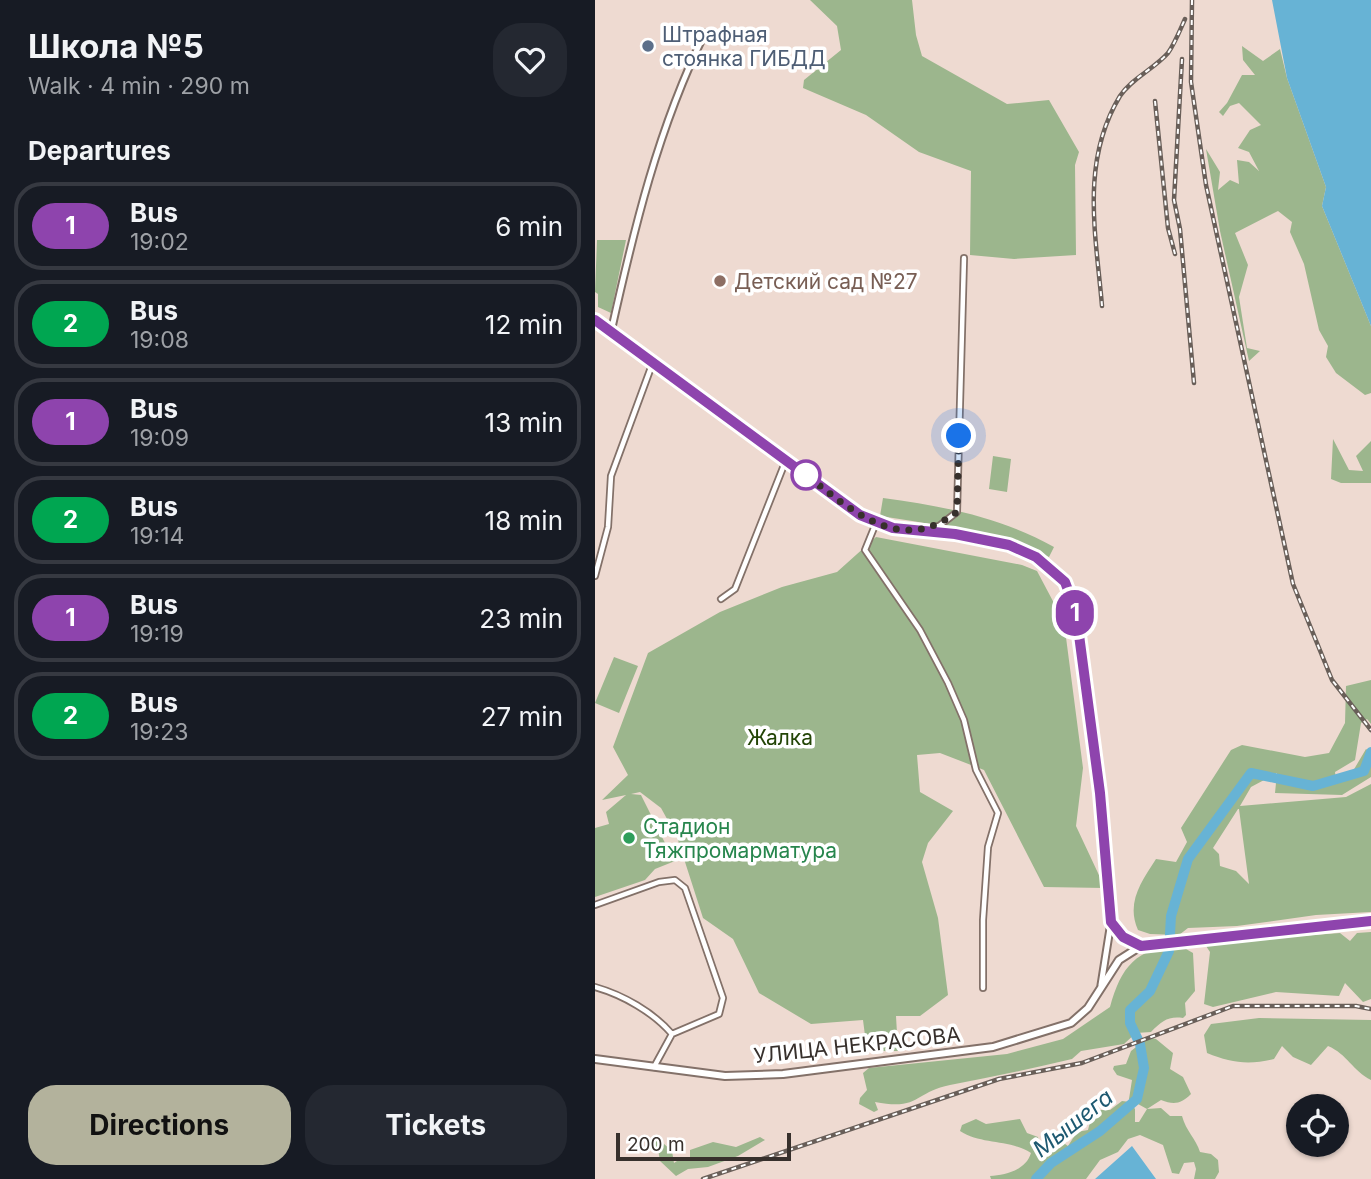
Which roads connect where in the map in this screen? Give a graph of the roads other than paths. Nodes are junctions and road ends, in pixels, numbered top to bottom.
1 (705, 33) dead end
2 (964, 258) dead end
3 (595, 320) edge
4 (611, 332) junction
5 (653, 362) junction
6 (786, 460) junction
7 (876, 523) junction
8 (911, 531) junction
9 (595, 576) edge
10 (721, 598) dead end
11 (595, 905) edge
12 (1371, 921) edge
13 (1111, 922) junction
14 (1141, 946) junction
15 (1101, 985) junction
16 (595, 988) edge
17 (983, 988) dead end
18 (672, 1034) junction
19 (595, 1059) edge
20 (654, 1067) junction

1 - 4 street
2 - 8 street
3 - 4 street, УЛИЦА НЕКРАСОВА
4 - 5 street, УЛИЦА НЕКРАСОВА
5 - 6 street, УЛИЦА НЕКРАСОВА
5 - 9 street
6 - 7 street, УЛИЦА НЕКРАСОВА
6 - 10 street
7 - 8 street, УЛИЦА НЕКРАСОВА
7 - 17 street
8 - 13 street, УЛИЦА НЕКРАСОВА
11 - 18 street
12 - 14 main road
13 - 14 street
13 - 15 street, УЛИЦА НЕКРАСОВА
14 - 15 main road, УЛИЦА НЕКРАСОВА
15 - 20 main road, УЛИЦА НЕКРАСОВА
16 - 18 street
18 - 20 street
19 - 20 main road, УЛИЦА НЕКРАСОВА

